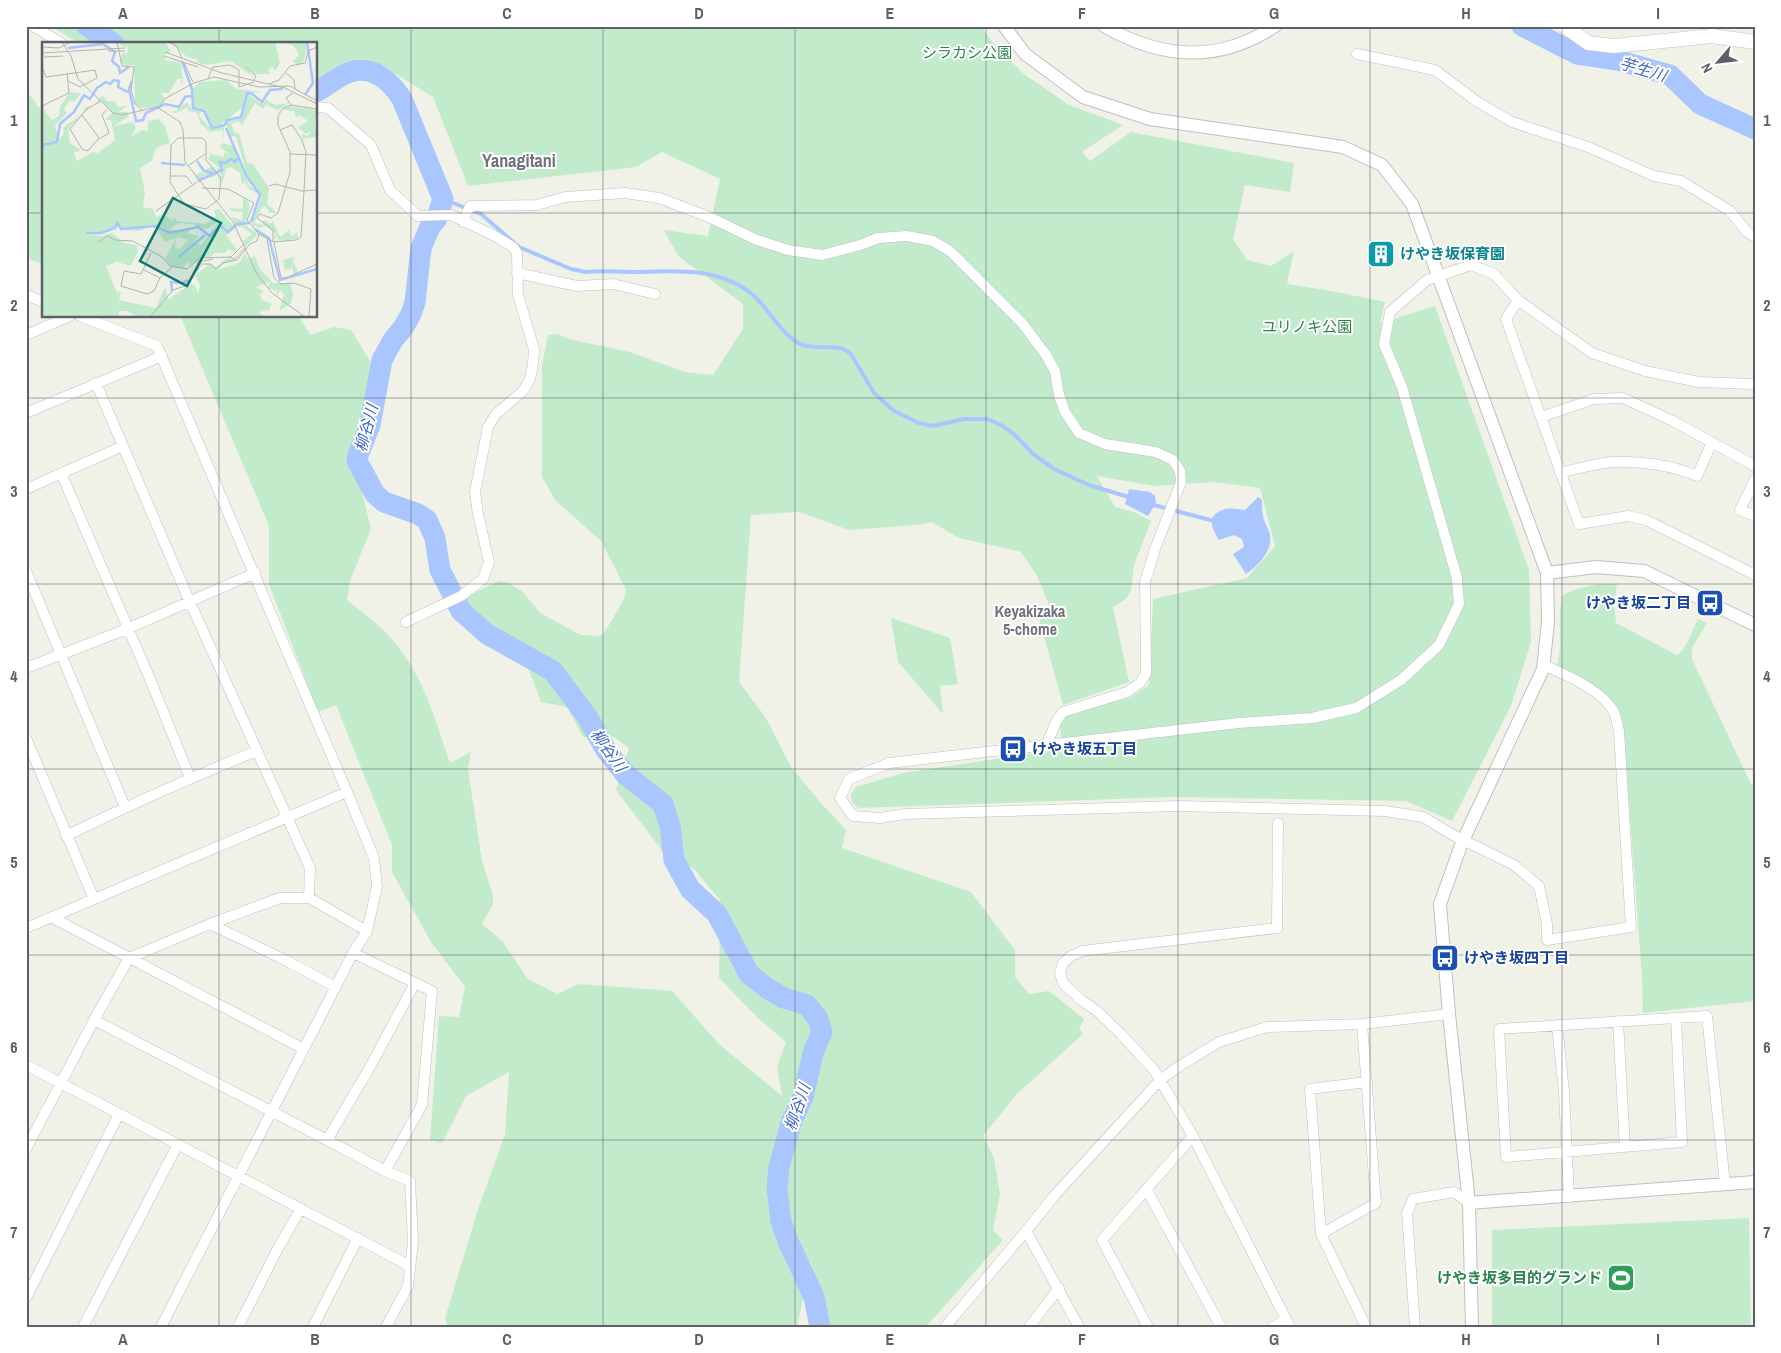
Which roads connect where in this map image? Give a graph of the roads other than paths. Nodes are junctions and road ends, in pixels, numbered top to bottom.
1 (33, 26) edge
2 (1004, 26) edge
3 (1104, 26) edge
4 (1275, 26) edge
5 (1564, 26) edge
6 (60, 42) edge
7 (1755, 42) edge
8 (1357, 54) dead end
9 (318, 107) edge
10 (464, 219) junction
11 (1755, 237) edge
12 (518, 273) junction
13 (1438, 276) junction
14 (655, 294) dead end
15 (26, 295) edge
16 (1518, 300) junction
17 (42, 301) edge
18 (65, 318) edge
19 (85, 318) edge
20 (26, 335) edge
21 (162, 356) junction
22 (96, 384) junction
23 (1755, 385) edge
24 (26, 413) edge
25 (1540, 418) junction
26 (1712, 442) junction
27 (123, 446) junction
28 (1755, 466) edge
29 (61, 473) junction
30 (1560, 473) junction
31 (1755, 479) edge
32 (26, 489) edge
33 (1755, 516) edge
34 (26, 571) edge
35 (255, 573) junction
36 (1547, 574) junction
37 (1755, 575) edge
38 (189, 600) junction
39 (406, 622) dead end
40 (1755, 625) edge
41 (127, 629) junction
42 (61, 653) junction
43 (1544, 665) junction
44 (26, 668) edge
45 (26, 738) edge
46 (1046, 746) junction
47 (257, 751) junction
48 (190, 778) junction
49 (347, 792) junction
50 (125, 807) junction
51 (287, 817) junction
52 (1278, 823) dead end
53 (66, 836) junction
54 (1464, 840) junction
55 (309, 898) junction
56 (94, 899) junction
57 (51, 917) junction
58 (210, 924) junction
59 (26, 928) edge
60 (367, 930) junction
61 (353, 953) junction
62 (129, 958) junction
63 (415, 983) junction
64 (336, 987) junction
65 (1449, 1014) junction
66 (1676, 1018) junction
67 (94, 1020) junction
68 (1618, 1021) junction
69 (1362, 1024) junction
70 (1557, 1025) junction
71 (304, 1049) junction
72 (26, 1066) edge
73 (1160, 1080) junction
74 (1367, 1082) junction
75 (61, 1083) junction
76 (272, 1111) junction
77 (119, 1114) junction
78 (1193, 1136) junction
79 (327, 1140) junction
80 (178, 1144) junction
81 (1625, 1147) junction
82 (26, 1149) edge
83 (1567, 1152) junction
84 (384, 1171) junction
85 (238, 1176) junction
86 (1755, 1182) edge
87 (1724, 1184) junction
88 (1147, 1190) junction
89 (1570, 1197) junction
90 (1469, 1203) junction
91 (301, 1208) junction
92 (1026, 1231) junction
93 (1321, 1234) junction
94 (358, 1238) junction
95 (410, 1266) junction
96 (1059, 1288) junction
97 (26, 1298) edge
98 (1288, 1323) edge
99 (83, 1327) edge
100 (161, 1327) edge
101 (238, 1327) edge
102 (312, 1327) edge
103 (386, 1327) edge
104 (945, 1327) edge
105 (1029, 1327) edge
106 (1079, 1327) edge
107 (1148, 1327) edge
108 (1221, 1327) edge
109 (1273, 1327) edge
110 (1366, 1327) edge
111 (1415, 1327) edge
112 (1472, 1327) edge

1 - 6 street
2 - 13 street
3 - 4 street
5 - 7 main road
8 - 11 street
9 - 10 street
10 - 12 street
10 - 46 street
12 - 14 street
12 - 39 street
13 - 16 street
13 - 36 street
13 - 46 street
15 - 17 street
16 - 23 street
16 - 25 street
18 - 20 street
19 - 21 street
21 - 22 street
21 - 35 street
22 - 24 street
22 - 27 street
25 - 26 street
25 - 30 street
26 - 28 street
26 - 30 street
27 - 29 street
27 - 38 street
29 - 32 street
29 - 41 street
30 - 37 street
31 - 33 street
34 - 42 street
35 - 38 street
35 - 49 street
36 - 40 street
36 - 43 street
38 - 41 street
38 - 47 street
41 - 42 street
41 - 48 street
42 - 44 street
42 - 50 street
43 - 54 street
43 - 54 street
45 - 53 street
46 - 54 street
47 - 48 street
47 - 51 street
48 - 50 street
49 - 51 street
49 - 60 street
50 - 53 street
51 - 55 street
51 - 56 street
52 - 73 street
53 - 56 street
54 - 65 street
55 - 58 street
55 - 60 street
56 - 57 street
57 - 59 street
57 - 62 street
58 - 62 street
58 - 64 street
60 - 61 street
61 - 63 street
61 - 64 street
62 - 67 street
62 - 71 street
63 - 79 street
63 - 84 street
64 - 71 street
65 - 69 street
65 - 90 street
66 - 68 street
66 - 81 street
66 - 87 street
67 - 75 street
67 - 76 street
68 - 70 street
68 - 81 street
69 - 73 street
69 - 74 street
70 - 83 street
70 - 83 street
71 - 76 street
72 - 75 street
73 - 78 street
73 - 92 street
74 - 93 street
74 - 93 street
75 - 77 street
75 - 82 street
76 - 79 street
76 - 85 street
77 - 80 street
77 - 97 street
78 - 88 street
78 - 98 street
79 - 84 street
80 - 85 street
80 - 99 street
81 - 83 street
83 - 89 street
84 - 95 street
85 - 91 street
85 - 100 street
86 - 87 street
87 - 89 street
88 - 107 street
88 - 108 street
89 - 90 street
90 - 111 street
90 - 112 street
91 - 94 street
91 - 101 street
92 - 96 street
92 - 104 street
93 - 110 street
94 - 95 street
94 - 102 street
95 - 103 street
96 - 105 street
96 - 106 street
98 - 109 street

